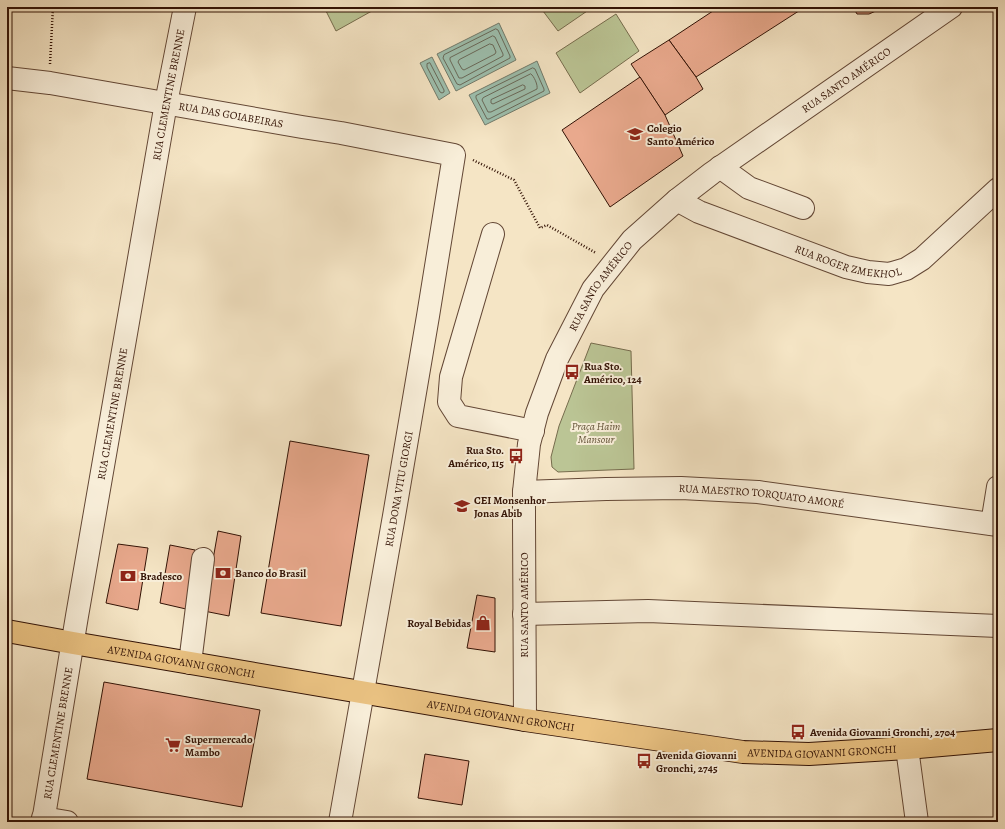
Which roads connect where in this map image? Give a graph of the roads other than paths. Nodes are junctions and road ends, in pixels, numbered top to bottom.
1 (185, 7) edge
2 (951, 7) edge
3 (7, 78) edge
4 (166, 103) junction
5 (454, 155) joint
6 (720, 167) junction
7 (998, 189) edge
8 (677, 200) junction
9 (803, 208) dead end
10 (493, 234) dead end
11 (533, 431) junction
12 (998, 487) edge
13 (524, 492) junction
14 (995, 524) edge
15 (203, 559) dead end
16 (524, 614) junction
17 (998, 626) edge
18 (7, 631) edge
19 (73, 643) junction
20 (190, 663) junction
21 (362, 693) junction
22 (525, 720) junction
23 (998, 740) edge
24 (907, 748) junction
25 (43, 820) edge
26 (67, 822) edge
27 (340, 822) edge
28 (917, 822) edge

1 - 4 street, RUA CLEMENTINE BRENNE
2 - 6 street, RUA SANTO AMÉRICO
3 - 4 street, RUA DAS GOIABEIRAS
4 - 5 street, RUA DAS GOIABEIRAS
4 - 19 street, RUA CLEMENTINE BRENNE
5 - 21 street, RUA DONA VITU GIORGI
6 - 8 street, RUA SANTO AMÉRICO
6 - 9 street
7 - 8 street, RUA ROGER ZMEKHOL
8 - 11 street, RUA SANTO AMÉRICO
10 - 11 street
11 - 13 street, RUA SANTO AMÉRICO
12 - 14 street
13 - 14 street, RUA MAESTRO TORQUATO AMORÉ
13 - 16 street, RUA SANTO AMÉRICO
15 - 20 street
16 - 17 street
16 - 22 street, RUA SANTO AMÉRICO
18 - 19 main road, AVENIDA GIOVANNI GRONCHI
19 - 20 main road, AVENIDA GIOVANNI GRONCHI
19 - 25 street, RUA CLEMENTINE BRENNE
20 - 21 main road, AVENIDA GIOVANNI GRONCHI
21 - 22 main road, AVENIDA GIOVANNI GRONCHI
21 - 27 street, RUA DONA VITU GIORGI
22 - 24 main road, AVENIDA GIOVANNI GRONCHI
23 - 24 main road, AVENIDA GIOVANNI GRONCHI
24 - 28 street
25 - 26 street

